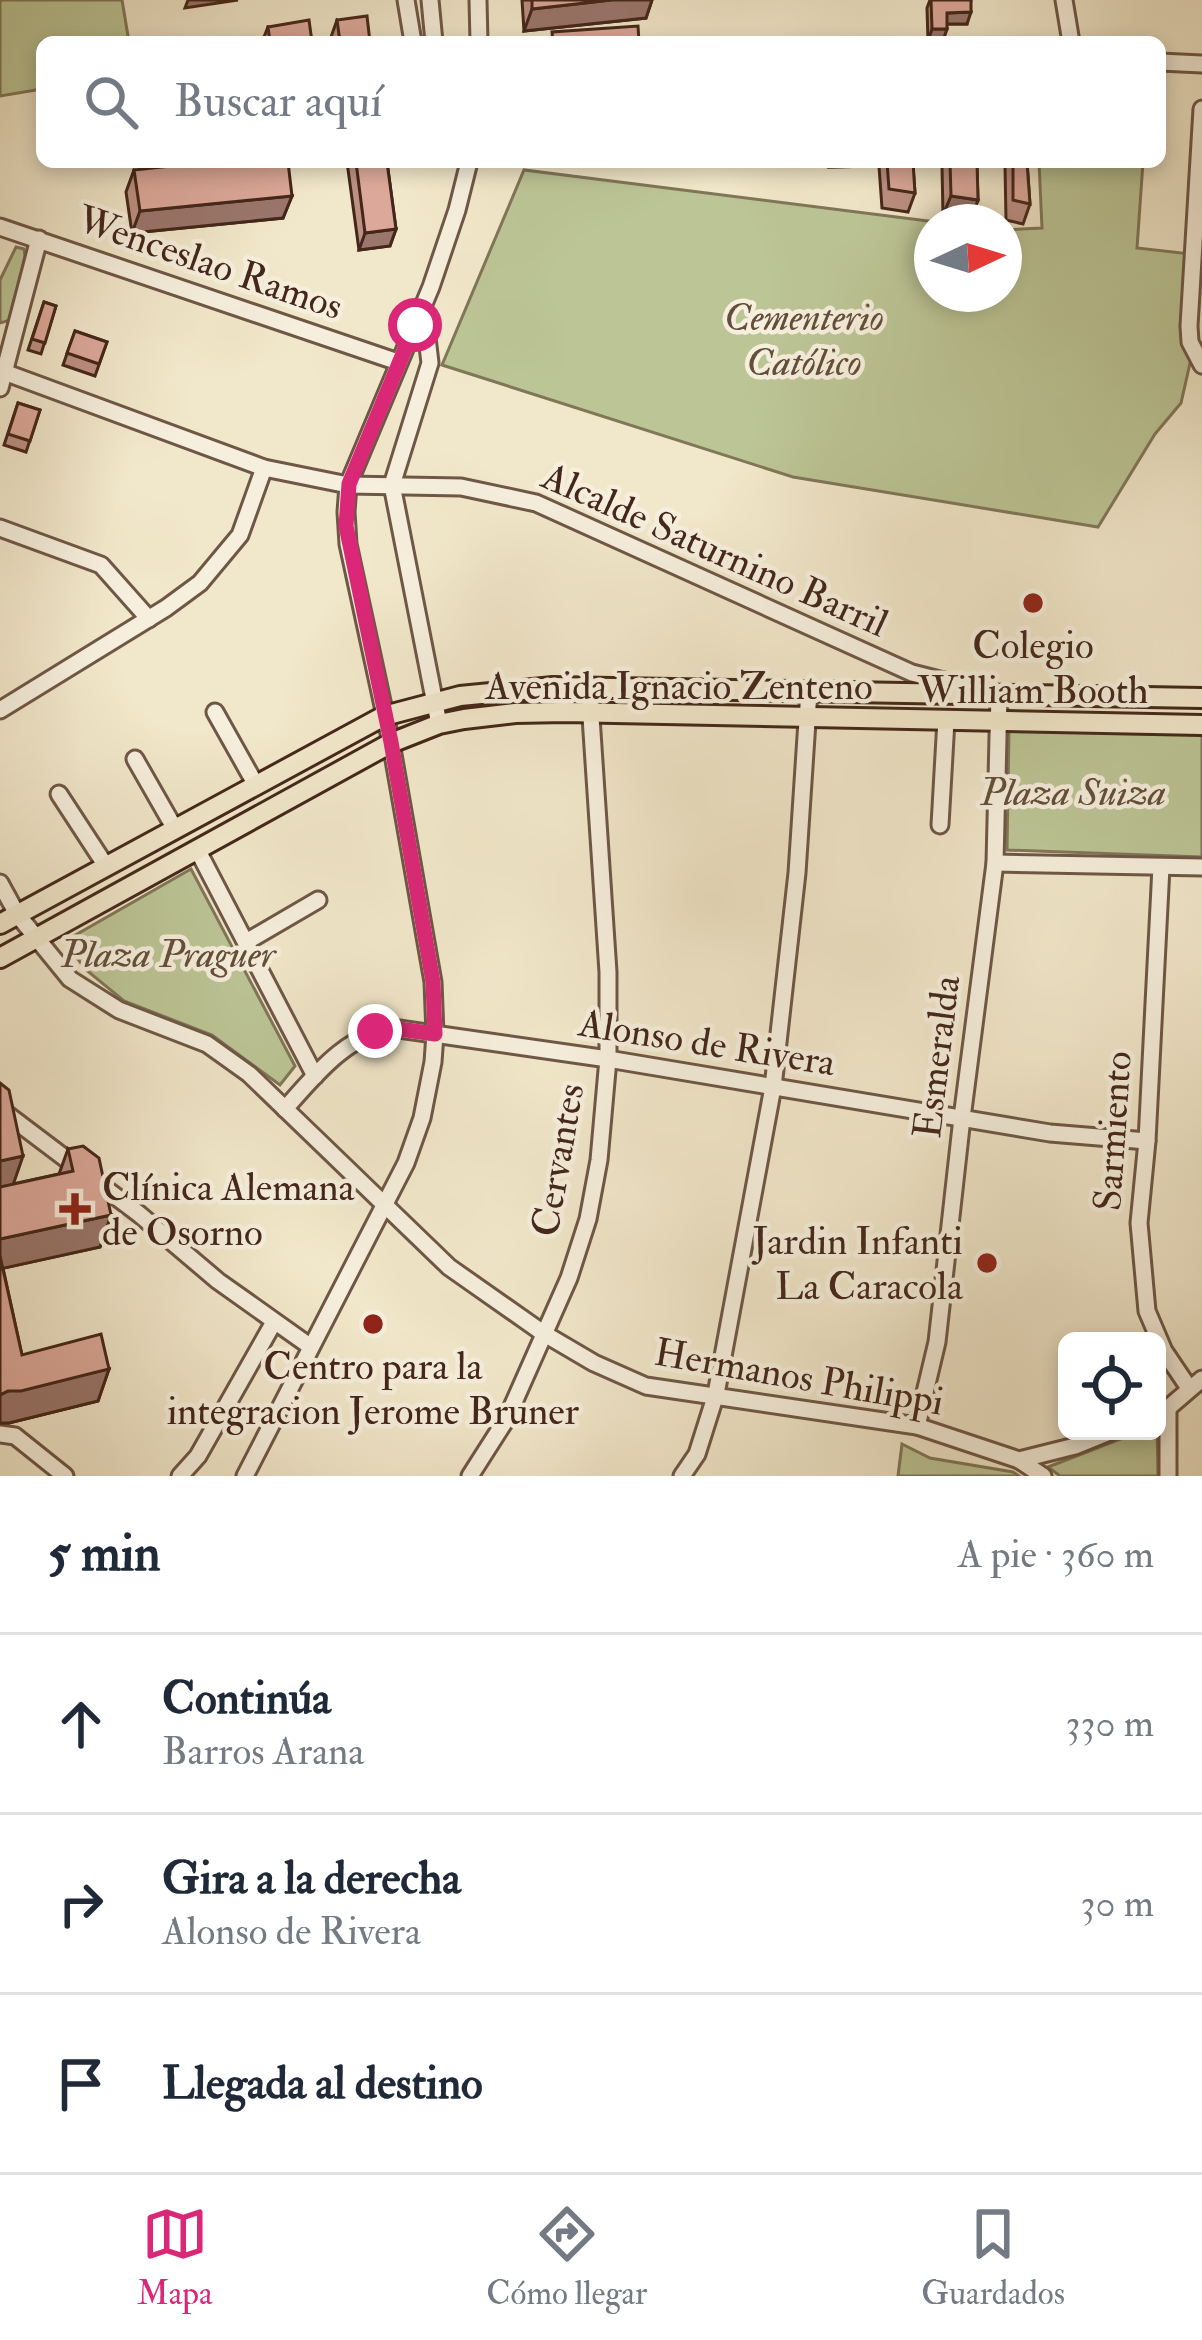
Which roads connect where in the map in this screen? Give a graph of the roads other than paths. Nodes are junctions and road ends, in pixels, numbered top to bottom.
1 (406, 0) edge
2 (430, 0) edge
3 (478, 0) edge
4 (1064, 0) edge
5 (411, 36) edge
6 (433, 36) edge
7 (479, 36) edge
8 (1070, 36) edge
9 (1166, 62) edge
10 (1202, 64) edge
11 (1202, 109) edge
12 (467, 168) edge
13 (0, 227) edge
14 (39, 239) junction
15 (423, 306) junction
16 (398, 362) junction
17 (1202, 365) edge
18 (2, 380) edge
19 (264, 468) junction
20 (349, 484) junction
21 (392, 485) junction
22 (0, 528) edge
23 (149, 619) junction
24 (912, 673) junction
25 (589, 687) junction
26 (808, 691) junction
27 (899, 693) junction
28 (999, 694) junction
29 (1202, 698) edge
30 (433, 701) junction
31 (0, 710) edge
32 (215, 712) dead end
33 (590, 713) junction
34 (384, 716) junction
35 (807, 717) junction
36 (946, 720) junction
37 (1000, 721) junction
38 (439, 724) junction
39 (1202, 725) edge
40 (391, 742) junction
41 (135, 759) dead end
42 (256, 785) junction
43 (59, 794) dead end
44 (940, 825) dead end
45 (175, 829) junction
46 (197, 849) junction
47 (995, 863) junction
48 (106, 866) junction
49 (1161, 866) junction
50 (1202, 867) edge
51 (0, 884) edge
52 (318, 900) dead end
53 (9, 919) edge
54 (35, 938) junction
55 (246, 942) junction
56 (0, 958) edge
57 (435, 1034) junction
58 (608, 1060) junction
59 (315, 1076) junction
60 (773, 1087) junction
61 (0, 1108) edge
62 (285, 1109) junction
63 (962, 1118) junction
64 (1147, 1141) junction
65 (384, 1207) junction
66 (274, 1322) junction
67 (543, 1334) junction
68 (311, 1347) junction
69 (1196, 1383) edge
70 (716, 1394) junction
71 (1166, 1408) edge
72 (916, 1426) junction
73 (0, 1434) edge
74 (1090, 1440) edge
75 (1165, 1440) edge
76 (1019, 1460) junction
77 (65, 1476) edge
78 (179, 1476) edge
79 (244, 1476) edge
80 (470, 1476) edge
81 (682, 1476) edge
82 (1043, 1476) edge
83 (1168, 1476) edge

1 - 5 street
2 - 6 street
3 - 7 street
4 - 8 street
9 - 10 street
11 - 17 street
12 - 15 street
13 - 14 street, Wenceslao Ramos
14 - 16 street, Wenceslao Ramos
14 - 18 street
15 - 16 street
15 - 21 street
16 - 20 street
18 - 19 street, Alcalde Saturnino Barril
19 - 20 street, Alcalde Saturnino Barril
19 - 23 street
20 - 21 street, Alcalde Saturnino Barril
20 - 34 street
21 - 24 street, Alcalde Saturnino Barril
21 - 30 street
22 - 23 street
23 - 31 street
24 - 27 street, Alcalde Saturnino Barril
24 - 28 street, Alcalde Saturnino Barril
25 - 26 main road, Avenida Ignacio Zenteno
25 - 30 main road, Avenida Ignacio Zenteno
25 - 33 street, Cervantes
26 - 27 main road, Avenida Ignacio Zenteno
26 - 35 street
27 - 28 main road, Avenida Ignacio Zenteno
28 - 29 main road, Avenida Ignacio Zenteno
28 - 37 street, Esmeralda
30 - 34 main road, Avenida Ignacio Zenteno
30 - 38 street
32 - 42 street
33 - 35 main road, Avenida Ignacio Zenteno
33 - 38 main road, Avenida Ignacio Zenteno
33 - 58 street, Cervantes
34 - 40 street
34 - 42 main road, Avenida Ignacio Zenteno
35 - 36 main road, Avenida Ignacio Zenteno
35 - 60 street
36 - 37 main road, Avenida Ignacio Zenteno
36 - 44 street
37 - 39 main road, Avenida Ignacio Zenteno
37 - 47 street, Esmeralda
38 - 40 main road, Avenida Ignacio Zenteno
40 - 46 main road, Avenida Ignacio Zenteno
40 - 57 street
41 - 45 street
42 - 45 main road, Avenida Ignacio Zenteno
43 - 48 street
45 - 48 main road, Avenida Ignacio Zenteno
46 - 54 main road, Avenida Ignacio Zenteno
46 - 55 street
47 - 49 street
47 - 63 street, Esmeralda
48 - 53 main road, Avenida Ignacio Zenteno
49 - 50 street
49 - 64 street, Sarmiento
51 - 53 street, Hermanos Philippi
52 - 55 street
53 - 54 street, Hermanos Philippi
54 - 56 main road, Avenida Ignacio Zenteno
54 - 62 street, Hermanos Philippi
55 - 59 street
57 - 58 street, Alonso de Rivera
57 - 59 street, Alonso de Rivera
57 - 65 street
58 - 60 street, Alonso de Rivera
58 - 67 street, Cervantes
59 - 62 street, Alonso de Rivera
60 - 63 street, Alonso de Rivera
60 - 70 street
61 - 66 street
62 - 65 street, Hermanos Philippi
63 - 64 street, Alonso de Rivera
63 - 72 street, Esmeralda
64 - 69 street, Sarmiento
65 - 67 street, Hermanos Philippi
65 - 68 street
66 - 68 street
66 - 78 street
67 - 70 street, Hermanos Philippi
67 - 80 street, Cervantes
68 - 79 street
69 - 71 street
70 - 72 street, Hermanos Philippi
70 - 81 street
72 - 76 street, Hermanos Philippi
73 - 77 street
74 - 76 street
75 - 83 street
76 - 82 street, Hermanos Philippi

